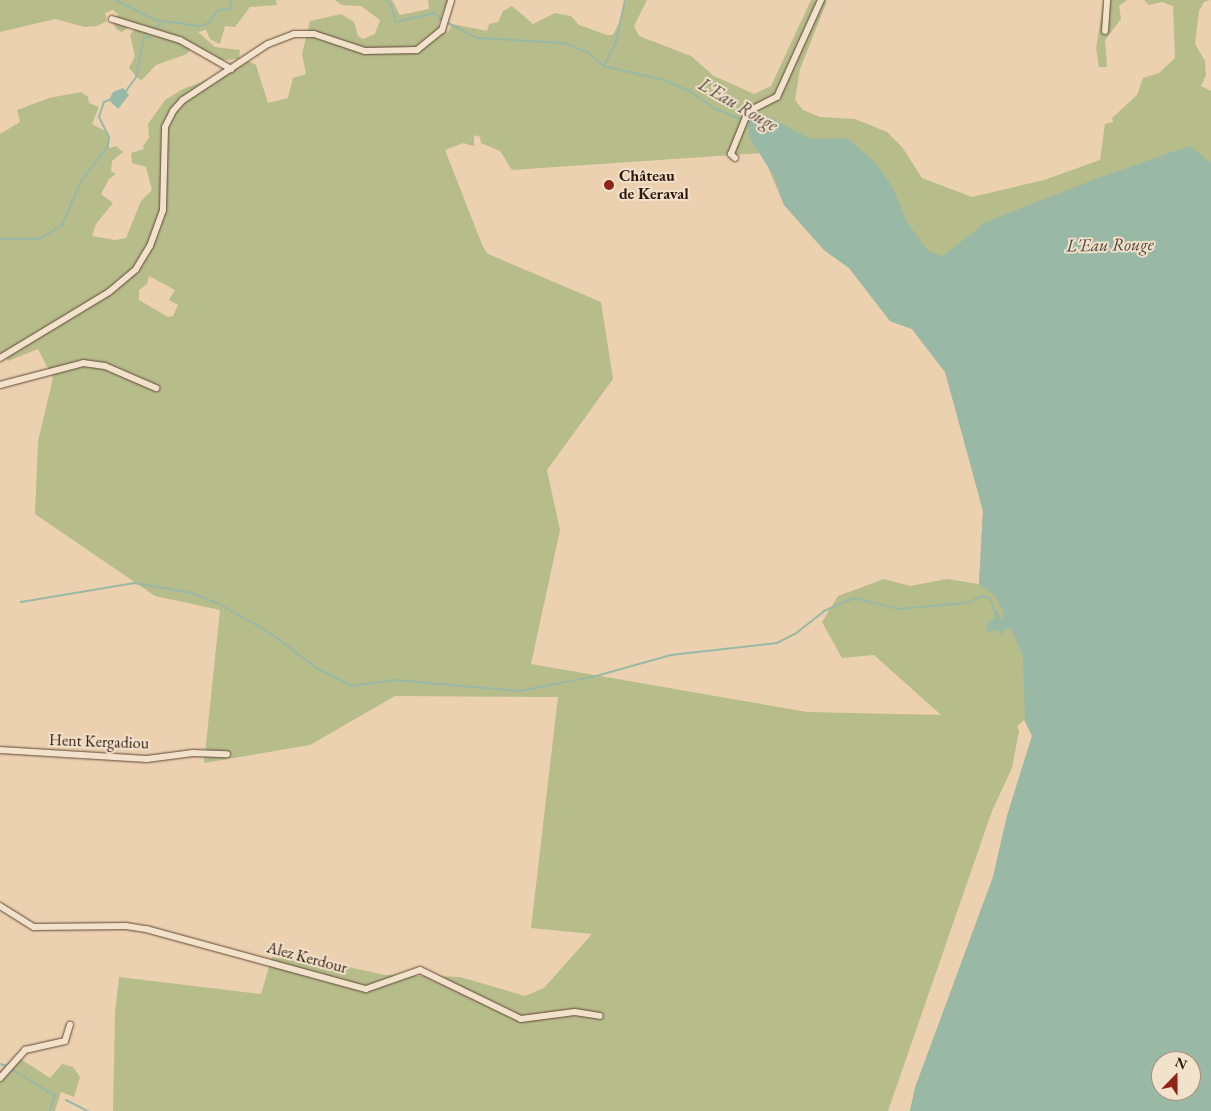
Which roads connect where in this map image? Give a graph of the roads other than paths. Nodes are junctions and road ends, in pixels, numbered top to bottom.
1 (451, 0) edge
2 (821, 0) edge
3 (1107, 0) edge
4 (112, 19) dead end
5 (1105, 31) dead end
6 (231, 69) junction
7 (734, 158) dead end
8 (0, 358) edge
9 (0, 385) edge
10 (156, 388) dead end
11 (0, 750) edge
12 (227, 754) dead end
13 (0, 906) edge
14 (600, 1016) dead end
15 (70, 1024) dead end
16 (0, 1078) edge

1 - 6 street
2 - 7 street
3 - 5 street
4 - 6 street
6 - 8 street
9 - 10 street
11 - 12 street, Hent Kergadiou
13 - 14 street, Alez Kerdour
15 - 16 street

